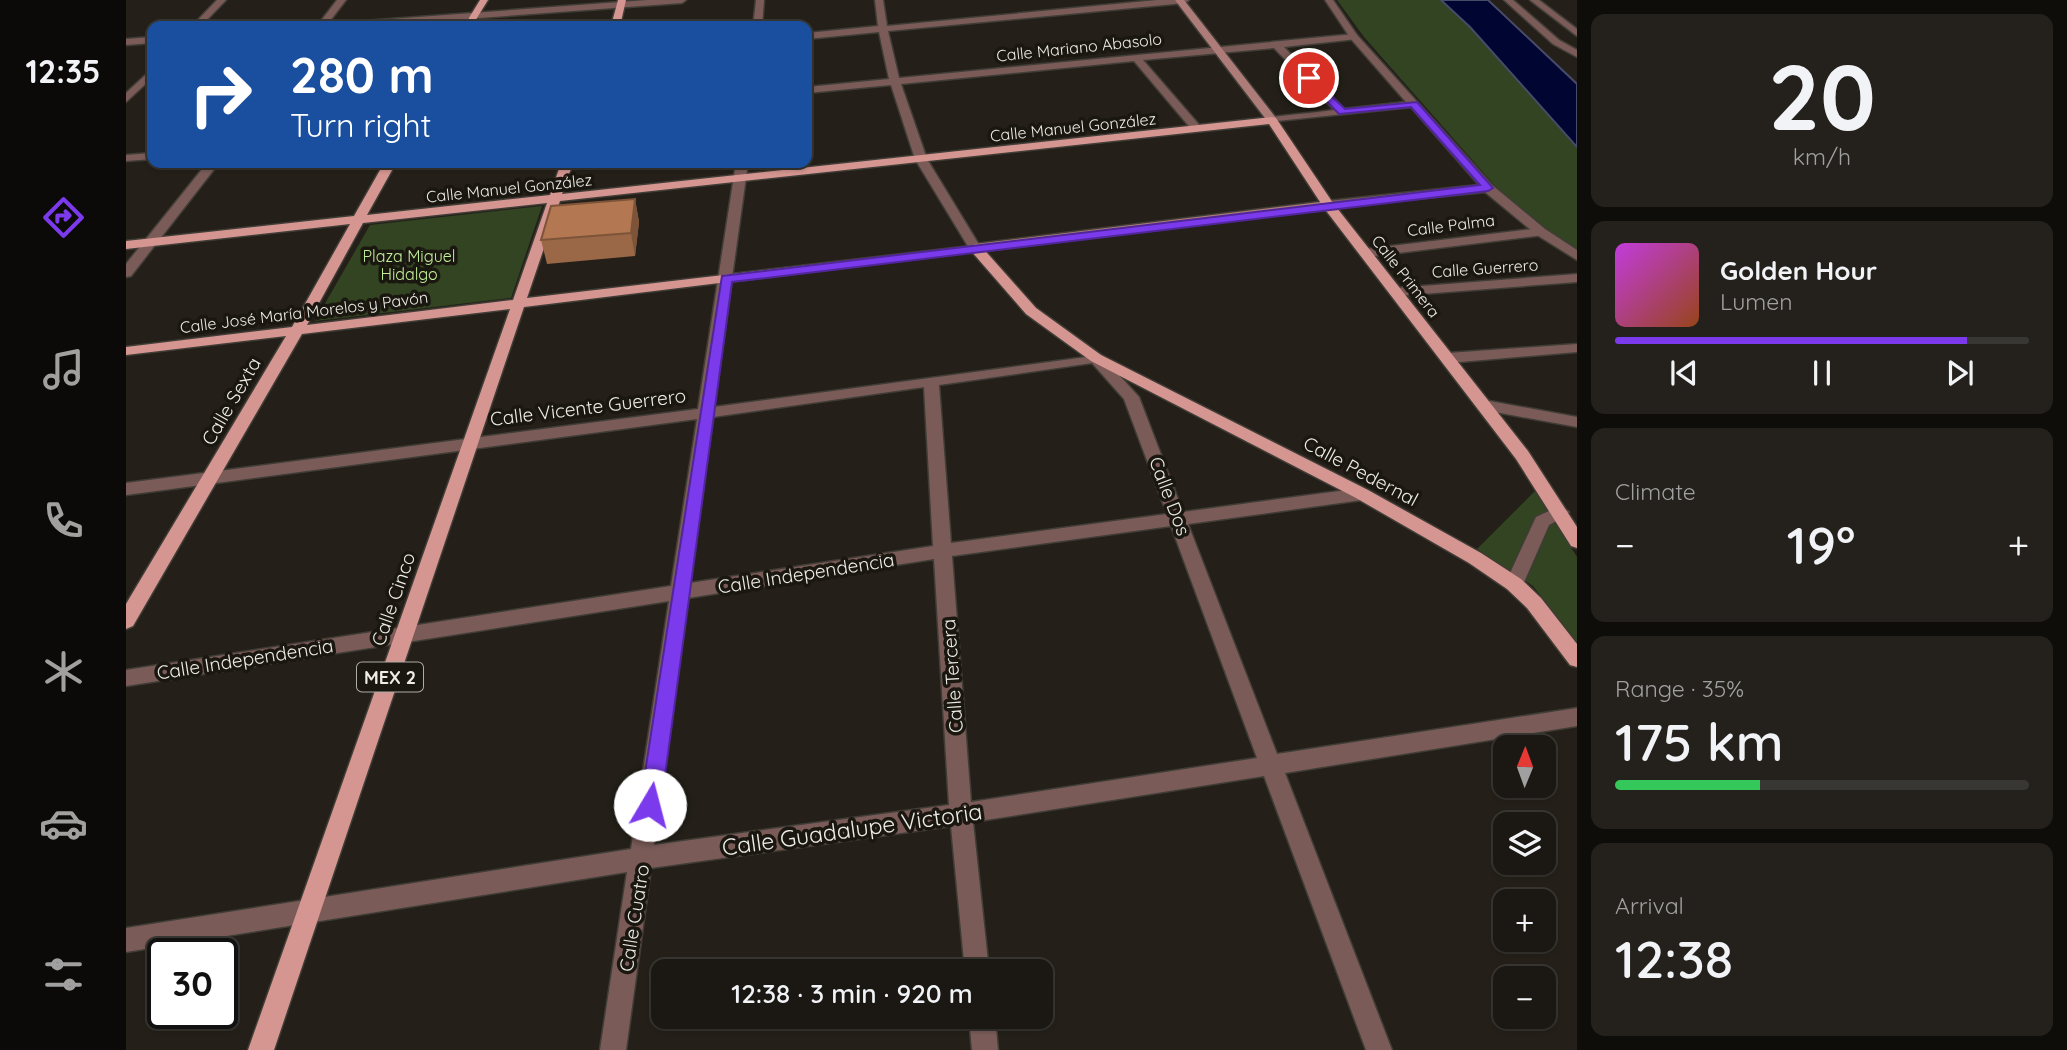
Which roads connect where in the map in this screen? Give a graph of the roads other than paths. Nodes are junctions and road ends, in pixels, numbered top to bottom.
1 (222, 0) edge
2 (342, 0) edge
3 (484, 0) edge
4 (682, 0) edge
5 (760, 0) edge
6 (879, 0) edge
7 (1179, 0) edge
8 (1185, 0) edge
9 (1328, 0) edge
10 (1508, 0) edge
11 (1534, 0) edge
12 (622, 2) edge
13 (475, 16) junction
14 (202, 21) edge
15 (325, 21) edge
16 (406, 21) edge
17 (472, 21) edge
18 (616, 21) edge
19 (758, 21) edge
20 (881, 30) junction
21 (1577, 33) edge
22 (812, 36) edge
23 (1354, 37) junction
24 (147, 40) edge
25 (126, 42) edge
26 (1276, 44) junction
27 (1219, 49) junction
28 (1577, 54) edge
29 (1136, 58) junction
30 (147, 77) edge
31 (893, 82) junction
32 (812, 90) edge
33 (147, 96) edge
34 (127, 98) edge
35 (1413, 104) junction
36 (1342, 112) junction
37 (1272, 120) junction
38 (1197, 129) junction
39 (147, 157) edge
40 (126, 159) edge
41 (921, 159) junction
42 (812, 166) edge
43 (209, 168) edge
44 (387, 168) edge
45 (565, 168) edge
46 (786, 168) edge
47 (741, 171) edge
48 (1488, 188) junction
49 (556, 199) junction
50 (1328, 205) junction
51 (360, 220) junction
52 (1541, 232) junction
53 (149, 243) junction
54 (126, 245) edge
55 (975, 248) junction
56 (1366, 253) junction
57 (1577, 256) edge
58 (126, 273) edge
59 (1577, 278) edge
60 (726, 279) junction
61 (1396, 292) junction
62 (517, 303) junction
63 (297, 330) junction
64 (1577, 348) edge
65 (126, 351) edge
66 (1096, 358) junction
67 (1448, 358) junction
68 (931, 381) junction
69 (1484, 405) junction
70 (705, 413) junction
71 (1577, 422) edge
72 (471, 442) junction
73 (211, 477) junction
74 (126, 489) edge
75 (1362, 494) junction
76 (1560, 512) junction
77 (1179, 519) junction
78 (1577, 541) edge
79 (943, 551) junction
80 (1514, 584) junction
81 (679, 593) junction
82 (126, 621) edge
83 (405, 634) junction
84 (1577, 659) edge
85 (126, 678) edge
86 (1577, 717) edge
87 (1272, 767) junction
88 (961, 814) junction
89 (643, 858) junction
90 (308, 911) junction
91 (126, 940) edge
92 (976, 959) edge
93 (983, 1029) edge
94 (261, 1050) edge
95 (613, 1050) edge
96 (985, 1050) edge
97 (1379, 1050) edge

1 - 14 street
2 - 15 street
3 - 13 main road
4 - 12 street
5 - 19 street
6 - 20 street, Calle Dos
7 - 8 street
7 - 20 street
7 - 27 main road, Calle Primera
9 - 23 street
10 - 28 street
11 - 21 street
12 - 13 street
12 - 18 main road
13 - 16 street
13 - 17 main road
20 - 22 street
20 - 31 street, Calle Dos
23 - 26 street, Calle Mariano Abasolo
23 - 35 street
24 - 25 street
26 - 27 street, Calle Mariano Abasolo
26 - 36 street
27 - 29 street, Calle Mariano Abasolo
27 - 37 main road, Calle Primera
29 - 31 street, Calle Mariano Abasolo
29 - 38 street
30 - 34 street
31 - 32 street, Calle Mariano Abasolo
31 - 41 street, Calle Dos
33 - 34 street
35 - 36 street
35 - 48 street
36 - 37 street
37 - 38 main road, Calle Manuel González
37 - 50 main road, Calle Primera
38 - 41 main road, Calle Manuel González
39 - 40 street
41 - 42 main road, Calle Manuel González
41 - 55 street, Calle Dos
43 - 53 street
44 - 51 main road, Calle Sexta
45 - 49 main road, Calle Cinco / MEX 2
46 - 47 main road, Calle Manuel González
47 - 49 main road, Calle Manuel González
47 - 60 street, Calle Cuatro
48 - 50 street, Calle José María Morelos y Pavón
48 - 52 street
49 - 51 main road, Calle Manuel González
49 - 62 main road, Calle Cinco / MEX 2
50 - 55 main road, Calle José María Morelos y Pavón
50 - 56 main road, Calle Primera
51 - 53 main road, Calle Manuel González
51 - 63 main road, Calle Sexta
52 - 56 street, Calle Palma
52 - 57 street
53 - 54 main road, Calle Manuel González
53 - 58 street
55 - 60 main road, Calle José María Morelos y Pavón
55 - 66 main road, Calle Dos
56 - 61 main road, Calle Primera
59 - 61 street, Calle Guerrero
60 - 62 main road, Calle José María Morelos y Pavón
60 - 70 street, Calle Cuatro
61 - 67 main road, Calle Primera
62 - 63 main road, Calle José María Morelos y Pavón
62 - 72 main road, Calle Cinco / MEX 2
63 - 65 main road, Calle José María Morelos y Pavón
63 - 73 main road, Calle Sexta
64 - 67 street
66 - 68 street, Calle Vicente Guerrero
66 - 75 main road, Calle Pedernal
66 - 77 street, Calle Dos
67 - 69 main road, Calle Primera
68 - 70 street, Calle Vicente Guerrero
68 - 79 street, Calle Tercera
69 - 71 street
69 - 76 main road, Calle Primera
70 - 72 street, Calle Vicente Guerrero
70 - 81 street, Calle Cuatro
72 - 73 street, Calle Vicente Guerrero
72 - 83 main road, Calle Cinco / MEX 2
73 - 74 street, Calle Vicente Guerrero
73 - 82 main road, Calle Sexta
75 - 77 street, Calle Independencia
75 - 80 main road, Calle Pedernal
76 - 78 main road, Calle Primera
76 - 80 street
77 - 79 street, Calle Independencia
77 - 87 street, Calle Dos
79 - 81 street, Calle Independencia
79 - 88 street, Calle Tercera
80 - 84 main road, Calle Pedernal
81 - 83 street, Calle Independencia
81 - 89 street, Calle Cuatro
83 - 85 street, Calle Independencia
83 - 90 main road, Calle Cinco / MEX 2
86 - 87 street, Calle Guadalupe Victoria
87 - 88 street, Calle Guadalupe Victoria
87 - 97 street, Calle Dos
88 - 89 street, Calle Guadalupe Victoria
88 - 92 street, Calle Tercera
89 - 90 street, Calle Guadalupe Victoria
89 - 95 street, Calle Cuatro
90 - 91 street, Calle Guadalupe Victoria
90 - 94 main road, Calle Cinco / MEX 2
93 - 96 street

